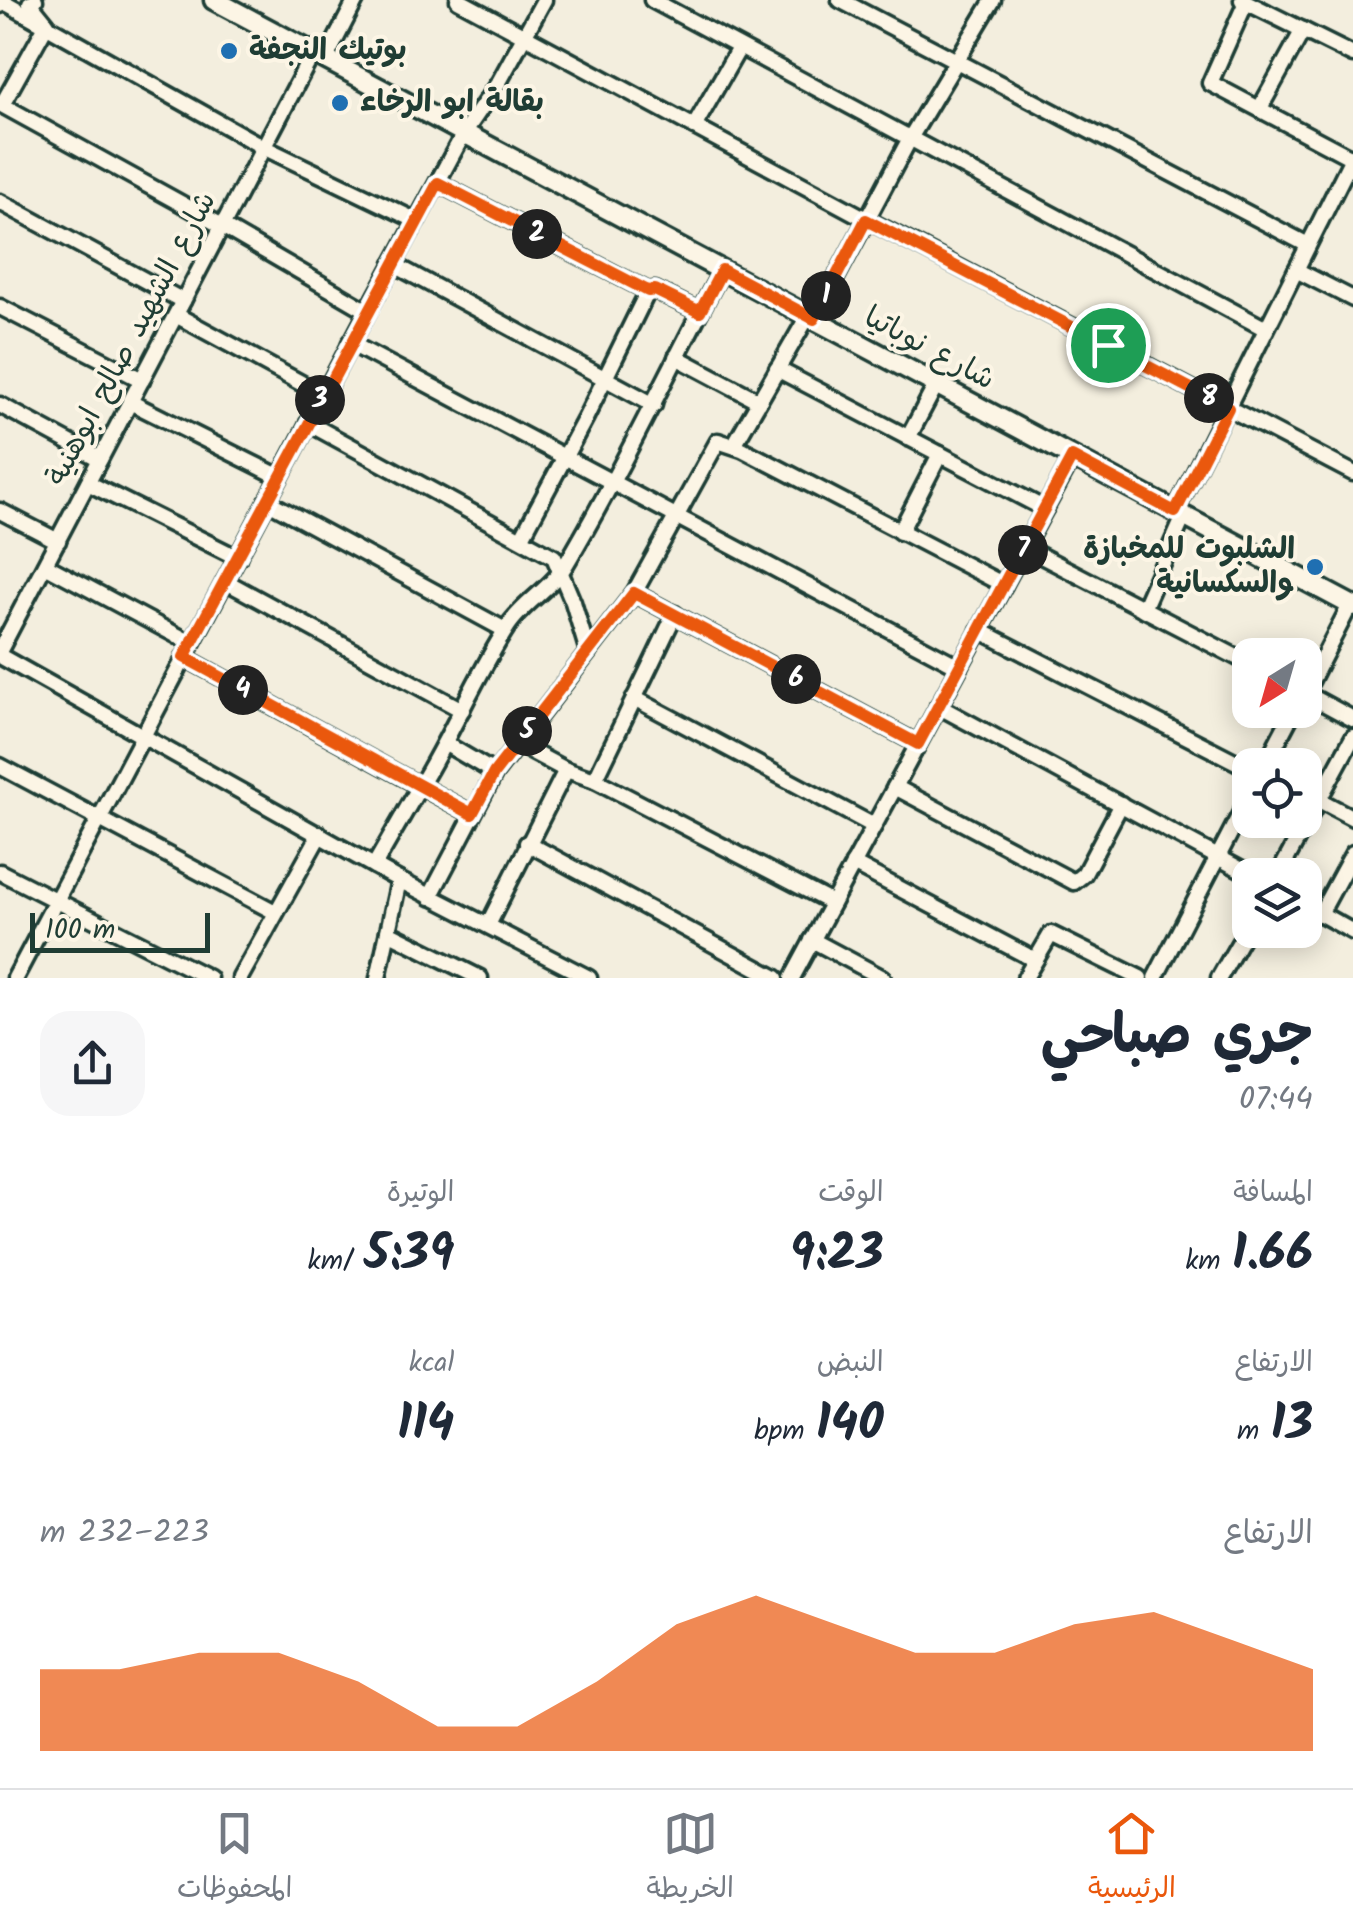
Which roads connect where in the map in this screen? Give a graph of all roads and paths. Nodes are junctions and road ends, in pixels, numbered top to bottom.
1 (35, 0) edge
2 (214, 0) edge
3 (356, 0) edge
4 (458, 0) edge
5 (544, 0) edge
6 (652, 0) edge
7 (840, 0) edge
8 (993, 0) edge
9 (1244, 1) edge
10 (0, 5) edge
11 (46, 24) junction
12 (1303, 30) junction
13 (525, 35) junction
14 (739, 48) junction
15 (319, 56) junction
16 (1353, 56) edge
17 (956, 61) junction
18 (1, 106) edge
19 (1260, 108) junction
20 (694, 126) junction
21 (464, 133) junction
22 (909, 140) junction
23 (263, 147) junction
24 (1352, 157) edge
25 (438, 183) junction
26 (0, 202) edge
27 (417, 220) junction
28 (866, 220) junction
29 (222, 226) junction
30 (1308, 245) junction
31 (393, 264) junction
32 (722, 270) junction
33 (1296, 270) junction
34 (648, 291) junction
35 (1351, 295) edge
36 (0, 307) edge
37 (179, 308) junction
38 (368, 311) junction
39 (700, 312) junction
40 (811, 318) junction
41 (1266, 330) junction
42 (350, 344) junction
43 (676, 357) junction
44 (778, 369) junction
45 (605, 379) junction
46 (142, 380) junction
47 (936, 384) junction
48 (323, 395) junction
49 (759, 401) junction
50 (130, 402) junction
51 (654, 404) junction
52 (0, 406) edge
53 (1228, 408) junction
54 (308, 423) junction
55 (908, 438) junction
56 (734, 446) junction
57 (940, 454) junction
58 (565, 456) junction
59 (1072, 457) junction
60 (100, 459) junction
61 (1353, 473) edge
62 (280, 477) junction
63 (612, 482) junction
64 (88, 484) junction
65 (266, 501) junction
66 (1045, 509) junction
67 (0, 511) edge
68 (1180, 514) junction
69 (676, 517) junction
70 (900, 532) junction
71 (522, 537) junction
72 (58, 542) junction
73 (1024, 547) junction
74 (238, 558) junction
75 (46, 565) junction
76 (562, 571) junction
77 (225, 581) junction
78 (1004, 585) junction
79 (634, 593) junction
80 (1351, 606) edge
81 (1143, 608) junction
82 (0, 611) edge
83 (675, 614) junction
84 (16, 620) junction
85 (505, 630) junction
86 (980, 630) junction
87 (192, 643) junction
88 (588, 652) junction
89 (0, 653) edge
90 (1232, 655) edge
91 (184, 657) junction
92 (1322, 661) edge
93 (960, 667) junction
94 (634, 698) junction
95 (1322, 702) edge
96 (938, 706) junction
97 (462, 710) junction
98 (1353, 719) edge
99 (142, 736) junction
100 (1353, 737) edge
101 (446, 744) junction
102 (517, 744) junction
103 (918, 744) junction
104 (1232, 759) edge
105 (0, 766) edge
106 (566, 770) junction
107 (494, 773) junction
108 (595, 780) junction
109 (420, 786) junction
110 (894, 787) junction
111 (1322, 796) edge
112 (1322, 801) edge
113 (1122, 804) junction
114 (472, 814) junction
115 (99, 817) junction
116 (1353, 818) edge
117 (874, 826) junction
118 (1232, 830) edge
119 (320, 834) junction
120 (526, 843) junction
121 (1353, 853) edge
122 (1218, 857) junction
123 (853, 864) junction
124 (1232, 865) edge
125 (374, 866) junction
126 (0, 872) edge
127 (400, 880) junction
128 (430, 896) junction
129 (56, 900) junction
130 (832, 903) junction
131 (1322, 910) edge
132 (275, 912) junction
133 (1322, 915) edge
134 (488, 925) junction
135 (388, 932) junction
136 (1353, 932) edge
137 (812, 940) junction
138 (1236, 948) edge
139 (1035, 960) junction
140 (560, 963) junction
141 (16, 978) edge
142 (209, 978) edge
143 (240, 978) edge
144 (378, 978) edge
145 (480, 978) edge
146 (551, 978) edge
147 (589, 978) edge
148 (776, 978) edge
149 (792, 978) edge
150 (882, 978) edge
151 (1025, 978) edge
152 (1140, 978) edge
153 (1155, 978) edge
154 (1219, 978) edge

1 - 11 street
2 - 15 street, شارع نوباتيا
3 - 15 street, شارع الشهيد صالح ابوهنية
4 - 13 street
5 - 13 street
6 - 14 street
7 - 17 street
8 - 17 street
9 - 12 street
9 - 19 street
10 - 11 street
11 - 18 street
11 - 23 street
12 - 16 street
12 - 19 street
13 - 20 street
13 - 21 street
14 - 20 street
14 - 22 street
15 - 21 street, شارع نوباتيا
15 - 23 street, شارع الشهيد صالح ابوهنية
17 - 22 street
17 - 30 street
18 - 29 street
19 - 24 street
20 - 28 street
21 - 25 street
21 - 32 street, شارع نوباتيا
22 - 28 street
22 - 41 street
23 - 27 street
23 - 29 street, شارع الشهيد صالح ابوهنية
24 - 30 street
25 - 27 street
25 - 34 street
26 - 37 street
27 - 31 street
28 - 40 street
28 - 53 street
29 - 37 street, شارع الشهيد صالح ابوهنية
29 - 38 street
30 - 33 street
31 - 38 street
31 - 45 street
32 - 39 street
32 - 40 street, شارع نوباتيا
33 - 35 street
33 - 41 street
34 - 39 street
34 - 45 street
36 - 46 street
37 - 46 street, شارع الشهيد صالح ابوهنية
37 - 48 street
38 - 42 street
39 - 43 street
40 - 44 street
40 - 47 street, شارع نوباتيا
41 - 53 street
42 - 48 street
42 - 58 street
43 - 49 street
43 - 51 street
44 - 49 street
44 - 55 street
45 - 51 street
45 - 58 street
46 - 50 street, شارع الشهيد صالح ابوهنية
47 - 55 street
47 - 59 street, شارع نوباتيا
48 - 54 street
49 - 56 street
50 - 60 street, شارع الشهيد صالح ابوهنية
50 - 62 street
51 - 63 street
52 - 60 street
53 - 61 street
53 - 68 street
54 - 62 street
54 - 71 street
55 - 57 street
56 - 69 street
56 - 70 street
57 - 66 street
57 - 70 street
58 - 63 street
58 - 71 street
59 - 66 street
59 - 68 street, شارع نوباتيا
60 - 64 street, شارع الشهيد صالح ابوهنية
62 - 65 street
63 - 69 street
63 - 76 street
64 - 72 street, شارع الشهيد صالح ابوهنية
64 - 74 street
65 - 74 street
65 - 85 street
66 - 73 street
67 - 72 street
68 - 80 street, شارع نوباتيا
68 - 81 street
69 - 79 street
69 - 93 street
70 - 78 street
71 - 76 street
72 - 75 street, شارع الشهيد صالح ابوهنية
73 - 78 street
73 - 81 street
74 - 77 street
75 - 84 street, شارع الشهيد صالح ابوهنية
75 - 87 street
76 - 85 street
76 - 88 street
77 - 87 street
77 - 97 street
78 - 86 street
79 - 83 street
79 - 88 street
80 - 92 street
81 - 90 street
82 - 84 street
83 - 94 street
83 - 103 street
84 - 89 street, شارع الشهيد صالح ابوهنية
85 - 97 street
86 - 93 street
86 - 104 street
87 - 91 street
88 - 102 street
89 - 99 street
91 - 99 street
91 - 109 street
93 - 96 street
94 - 108 street
94 - 117 street
95 - 98 street
96 - 103 street
96 - 113 street
97 - 101 street
99 - 115 street
99 - 119 street
100 - 111 street
101 - 107 street
101 - 109 street
102 - 106 street
102 - 107 street
103 - 110 street
105 - 115 street
106 - 108 street
106 - 120 street
107 - 114 street
108 - 130 street
109 - 114 street
109 - 125 street
110 - 113 street
110 - 117 street
112 - 116 street
113 - 122 street
114 - 128 street
115 - 129 street
115 - 132 street
117 - 123 street
118 - 122 street
119 - 125 street
119 - 132 street
120 - 134 street
120 - 148 street
121 - 131 street
122 - 124 street
122 - 153 street
123 - 130 street
123 - 139 street
125 - 127 street
126 - 129 street
127 - 128 street
127 - 135 street
128 - 134 street
129 - 141 street
129 - 142 street
130 - 137 street
132 - 143 street
133 - 136 street
134 - 140 street
135 - 144 street
135 - 145 street
137 - 149 street
137 - 150 street
138 - 154 street
139 - 151 street
139 - 152 street
140 - 146 street
140 - 147 street

